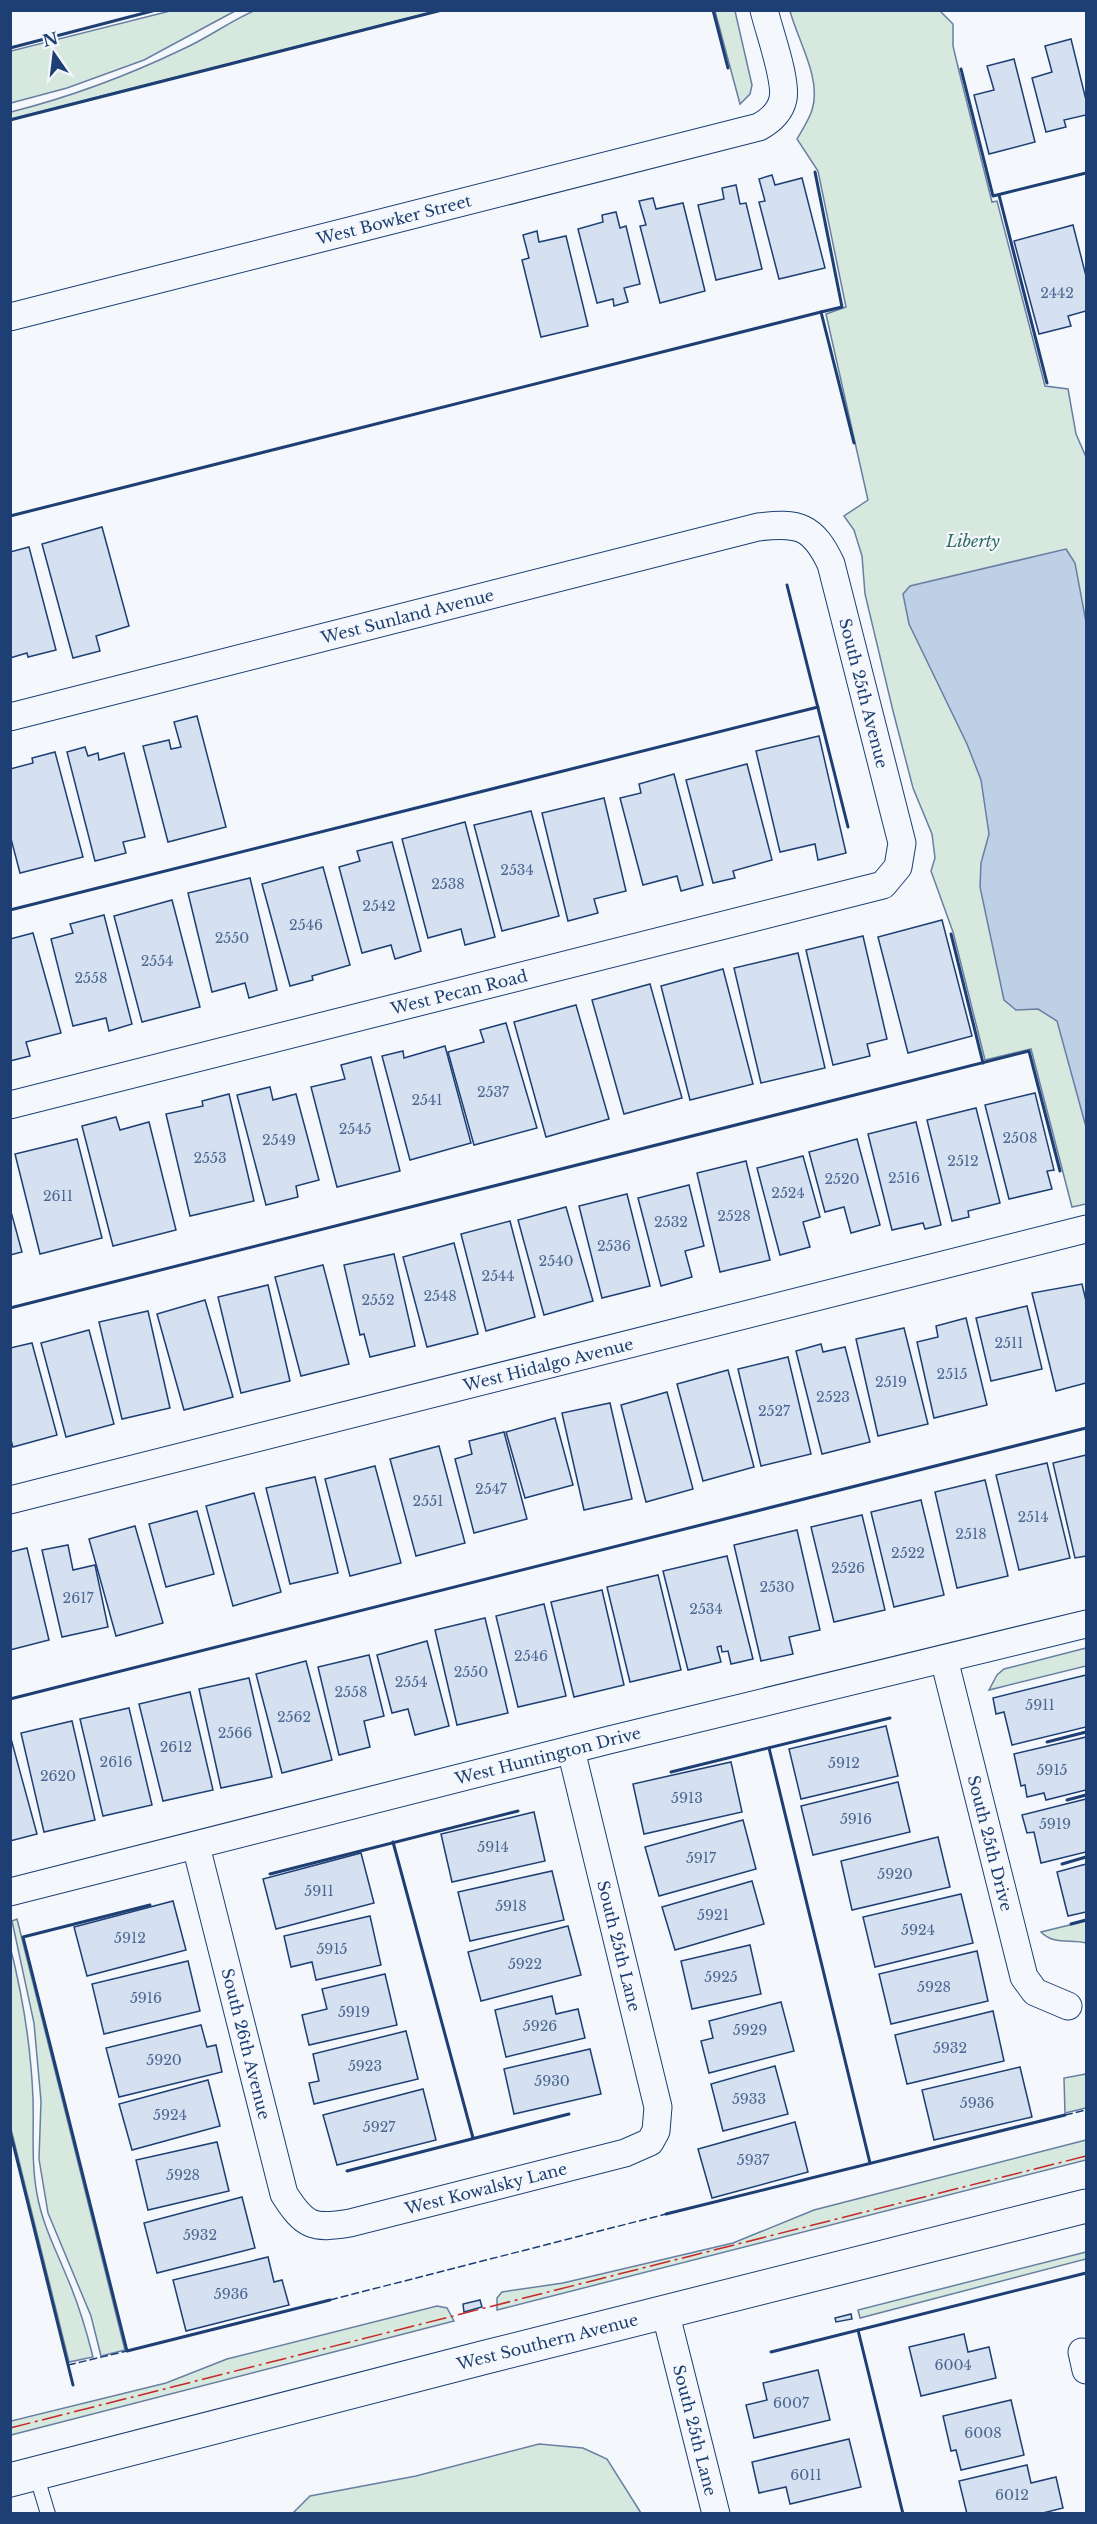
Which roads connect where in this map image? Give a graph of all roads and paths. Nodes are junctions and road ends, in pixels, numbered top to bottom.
1 (764, 10) edge
2 (10, 317) edge
3 (804, 528) joint
4 (10, 717) edge
5 (898, 867) joint
6 (10, 1105) edge
7 (1086, 1229) edge
8 (10, 1500) edge
9 (1086, 1624) edge
10 (944, 1659) junction
11 (571, 1750) junction
12 (196, 1846) junction
13 (10, 1892) edge
14 (1068, 2006) dead end
15 (651, 2142) joint
16 (1086, 2206) edge
17 (318, 2227) joint
18 (665, 2311) junction
19 (23, 2477) edge
20 (48, 2514) edge
21 (716, 2514) edge

1 - 2 street, West Bowker Street
3 - 4 street, West Sunland Avenue
3 - 5 street, South 25th Avenue
5 - 6 street, West Pecan Road
7 - 8 street, West Hidalgo Avenue
9 - 10 street, West Huntington Drive
10 - 11 street, West Huntington Drive
10 - 14 street, South 25th Drive
11 - 12 street, West Huntington Drive
11 - 15 street, South 25th Lane
12 - 13 street, West Huntington Drive
12 - 17 street, South 26th Avenue
15 - 17 street, West Kowalsky Lane
16 - 18 main road, West Southern Avenue
18 - 19 main road, West Southern Avenue
18 - 21 street, South 25th Lane
19 - 20 lane

